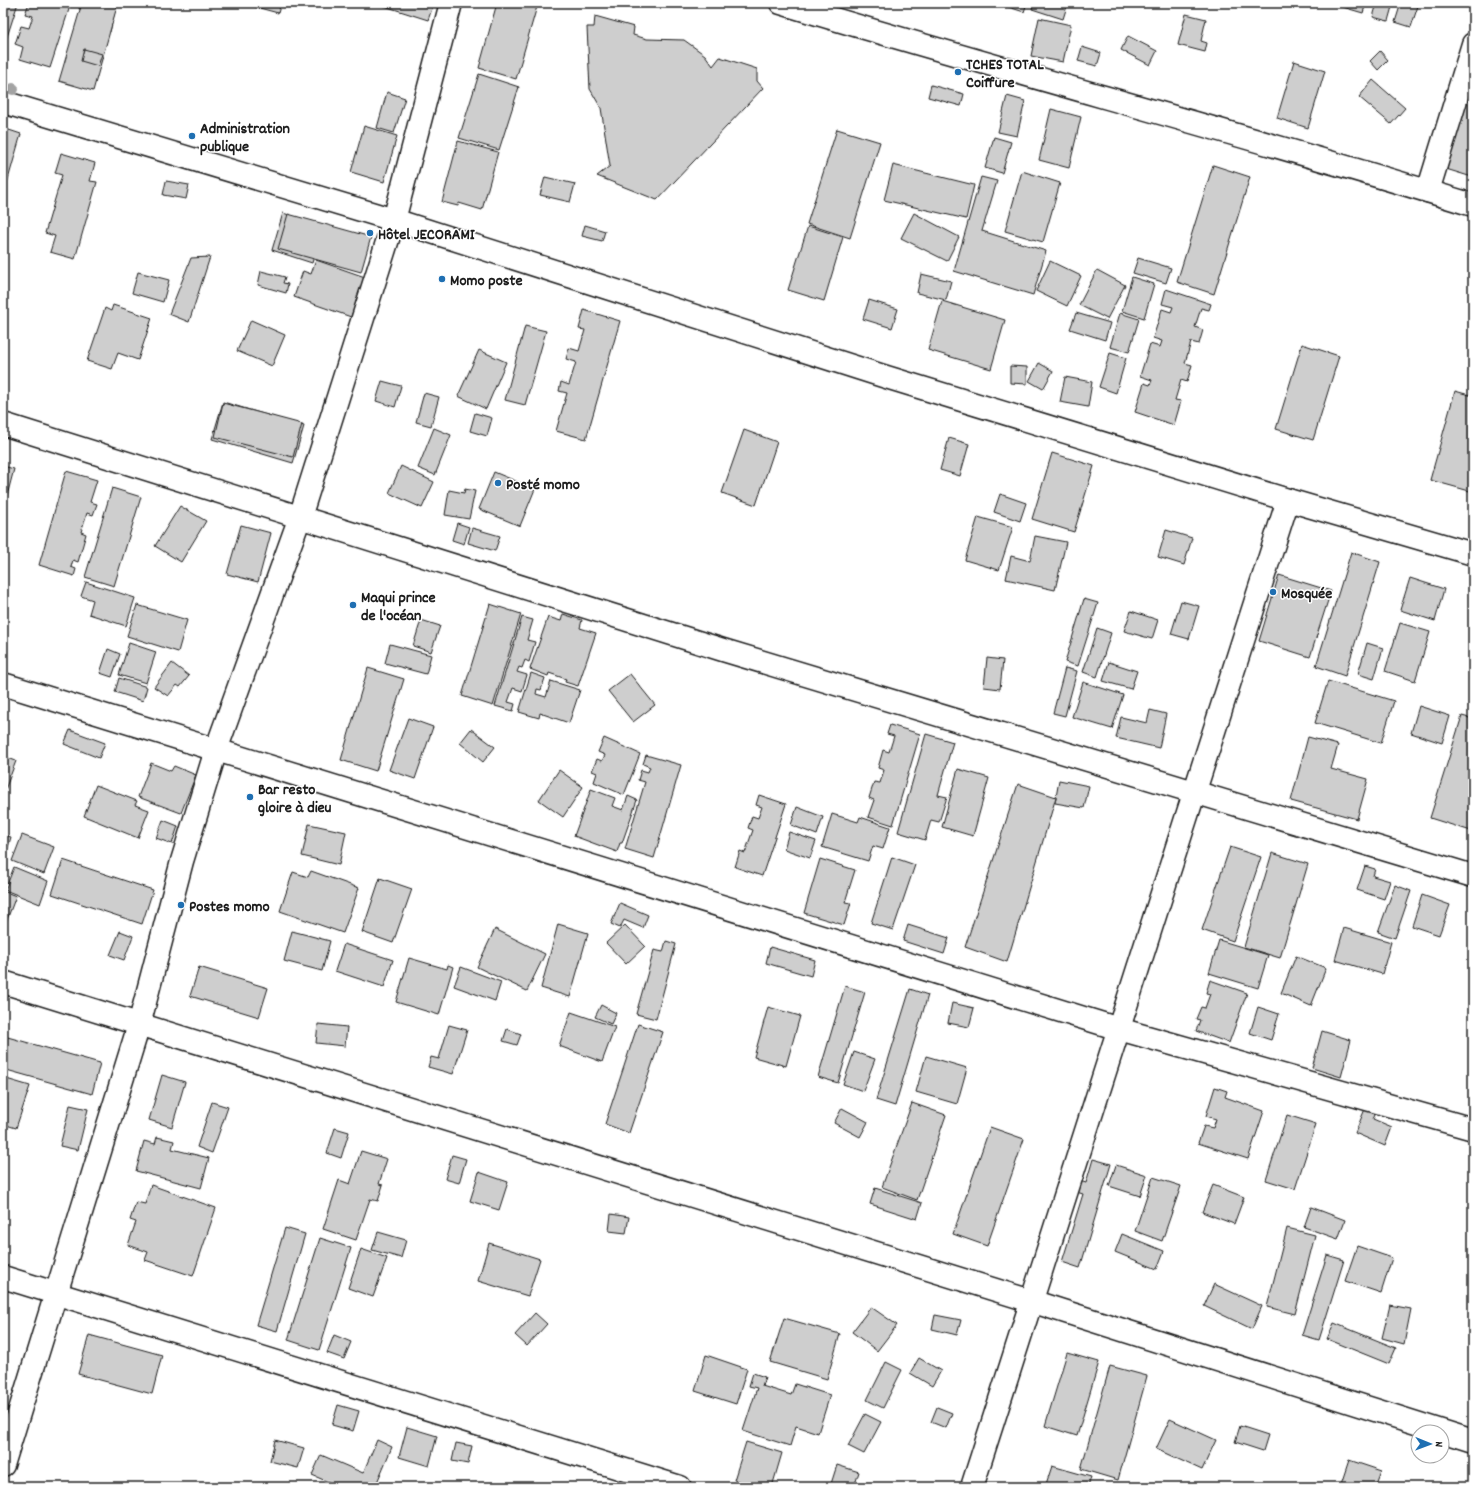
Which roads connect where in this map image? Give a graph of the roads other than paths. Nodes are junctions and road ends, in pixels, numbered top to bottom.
1 (451, 3) edge
2 (781, 3) edge
3 (1473, 44) edge
4 (3, 102) edge
5 (1428, 191) junction
6 (1473, 206) edge
7 (394, 220) junction
8 (3, 424) edge
9 (1288, 500) junction
10 (300, 517) junction
11 (1473, 554) edge
12 (3, 684) edge
13 (216, 750) junction
14 (1195, 792) junction
15 (1473, 876) edge
16 (3, 982) edge
17 (140, 1025) junction
18 (1119, 1029) junction
19 (1473, 1129) edge
20 (3, 1277) edge
21 (56, 1294) junction
22 (1031, 1301) junction
23 (1473, 1441) edge
24 (3, 1465) edge
25 (680, 1487) edge
26 (972, 1487) edge

1 - 7 street
2 - 5 street
3 - 5 street
4 - 7 street
5 - 6 street
7 - 9 street
7 - 10 street
8 - 10 street
9 - 11 street
9 - 14 street
10 - 13 street
10 - 14 street
12 - 13 street
13 - 17 street
13 - 18 street
14 - 15 street
14 - 18 street
16 - 17 street
17 - 21 street
17 - 22 street
18 - 19 street
18 - 22 street
20 - 21 street
21 - 24 street
21 - 25 street
22 - 23 street
22 - 26 street

